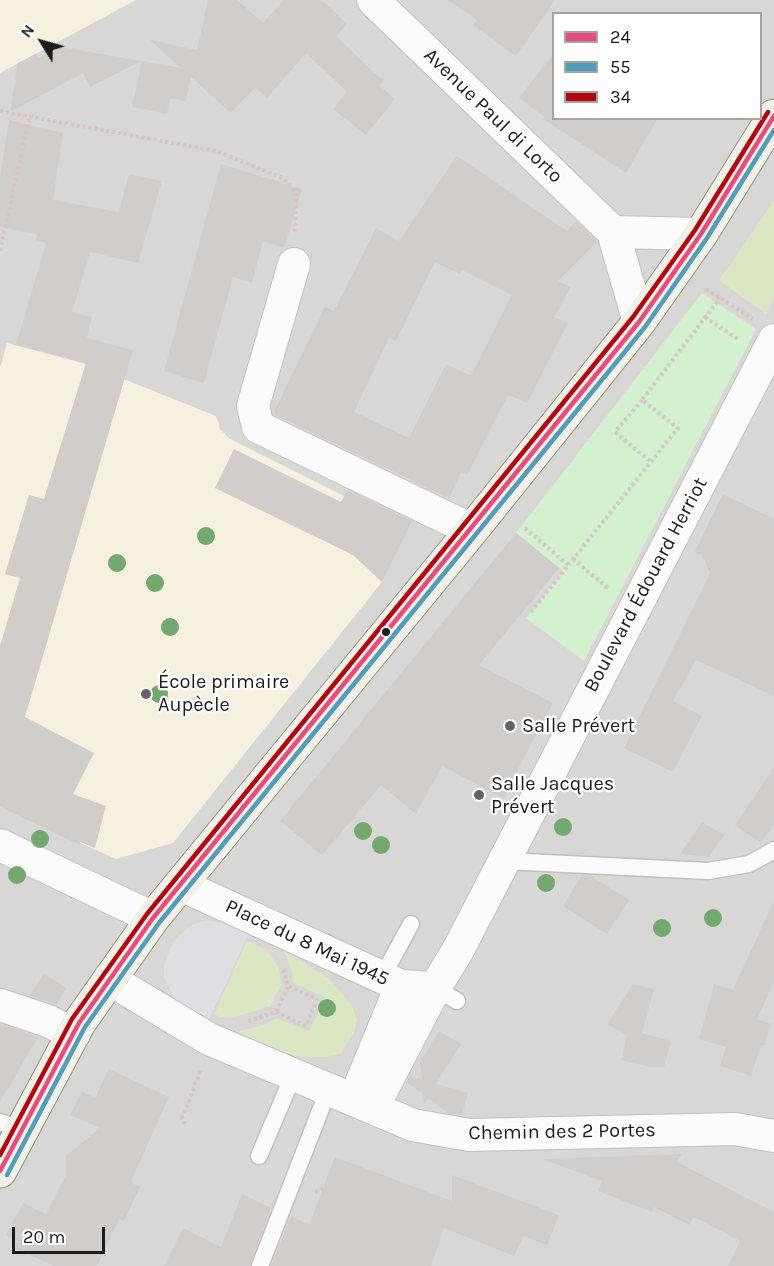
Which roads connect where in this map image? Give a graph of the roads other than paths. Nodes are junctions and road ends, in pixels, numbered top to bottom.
1 (373, 0) edge
2 (774, 116) edge
3 (613, 232) junction
4 (701, 234) junction
5 (294, 264) road end
6 (639, 322) junction
7 (759, 336) edge
8 (472, 530) junction
9 (0, 845) edge
10 (774, 850) edge
11 (505, 861) junction
12 (181, 885) junction
13 (153, 918) junction
14 (411, 924) dead end
15 (109, 979) junction
16 (391, 982) junction
17 (446, 995) junction
18 (0, 1005) edge
19 (74, 1034) junction
20 (293, 1076) junction
21 (352, 1098) junction
22 (11, 1126) edge
23 (774, 1136) edge
24 (259, 1156) dead end
25 (0, 1171) edge
26 (261, 1266) edge

1 - 3 street, Avenue Paul di Lorto
2 - 4 main road
3 - 4 street
3 - 6 street, Avenue Paul di Lorto
4 - 6 main road
5 - 8 street
6 - 8 main road
7 - 11 street, Boulevard Édouard Herriot
8 - 12 main road
9 - 13 street
10 - 11 lane
11 - 17 street, Boulevard Édouard Herriot
12 - 13 main road
12 - 16 street, Place du 8 Mai 1945
13 - 15 main road
14 - 16 lane
15 - 19 main road
15 - 20 street
16 - 17 street
16 - 21 street, Place du 8 Mai 1945
17 - 21 street, Boulevard Édouard Herriot
18 - 19 street
19 - 22 main road
20 - 21 street
20 - 24 lane
21 - 23 street, Chemin des 2 Portes
21 - 26 lane
22 - 25 main road

